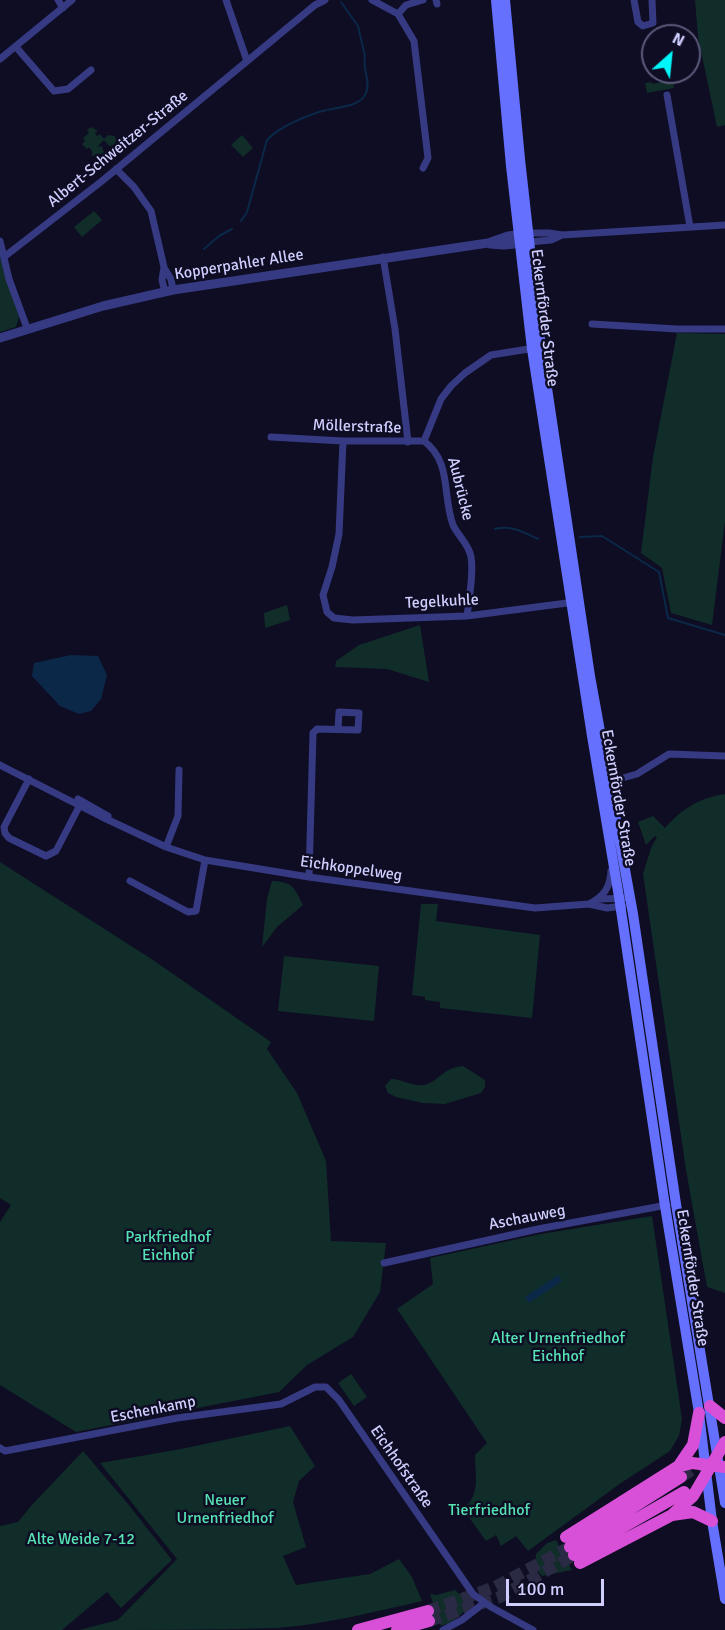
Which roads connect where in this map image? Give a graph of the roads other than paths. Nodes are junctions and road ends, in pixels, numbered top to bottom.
1 (58, 0) edge
2 (72, 0) edge
3 (226, 0) edge
4 (372, 0) edge
5 (423, 0) edge
6 (496, 0) edge
7 (505, 0) edge
8 (634, 0) edge
9 (652, 0) edge
10 (323, 1) edge
11 (63, 8) junction
12 (398, 14) junction
13 (16, 47) junction
14 (0, 59) edge
15 (247, 61) junction
16 (91, 70) dead end
17 (667, 95) dead end
18 (423, 168) dead end
19 (116, 169) junction
20 (725, 225) edge
21 (690, 227) junction
22 (524, 238) junction
23 (0, 241) edge
24 (4, 257) junction
25 (383, 257) junction
26 (169, 291) junction
27 (592, 324) dead end
28 (27, 328) junction
29 (725, 329) edge
30 (0, 338) edge
31 (536, 348) junction
32 (271, 437) dead end
33 (343, 441) junction
34 (424, 441) junction
35 (408, 442) junction
36 (575, 602) junction
37 (467, 616) junction
38 (338, 729) dead end
39 (725, 756) edge
40 (0, 765) edge
41 (179, 770) dead end
42 (28, 779) junction
43 (605, 783) junction
44 (81, 803) junction
45 (166, 847) junction
46 (205, 860) junction
47 (613, 864) junction
48 (309, 877) junction
49 (130, 881) dead end
50 (598, 899) junction
51 (625, 902) junction
52 (589, 904) junction
53 (676, 1204) junction
54 (665, 1206) junction
55 (384, 1263) dead end
56 (294, 1398) joint
57 (705, 1410) junction
58 (725, 1418) edge
59 (725, 1442) edge
60 (2, 1451) edge
61 (714, 1466) edge
62 (679, 1472) junction
63 (684, 1492) tunnel mouth
64 (725, 1503) edge
65 (672, 1515) junction
66 (712, 1521) junction
67 (573, 1550) junction
68 (725, 1599) edge
69 (484, 1603) junction
70 (358, 1630) edge
71 (397, 1630) edge
72 (443, 1630) edge
73 (533, 1630) edge

1 - 11 street
2 - 11 street
3 - 15 street
4 - 12 street
5 - 12 street
6 - 22 main road, Eckernförder Straße
7 - 22 main road, Eckernförder Straße
8 - 9 street
10 - 15 street, Albert-Schweitzer-Straße
11 - 13 street
12 - 18 street
13 - 14 street
13 - 16 street
15 - 19 street, Albert-Schweitzer-Straße
17 - 21 street
19 - 24 street, Albert-Schweitzer-Straße
19 - 26 street
20 - 21 street
21 - 22 street
22 - 25 street, Kopperpahler Allee
22 - 31 main road, Eckernförder Straße
23 - 24 street
24 - 28 street
25 - 26 street, Kopperpahler Allee
25 - 35 street
26 - 28 street, Kopperpahler Allee
27 - 29 street
28 - 30 street, Kopperpahler Allee
31 - 34 street, Möllerstraße
31 - 36 main road, Eckernförder Straße
32 - 33 street, Möllerstraße
33 - 35 street, Möllerstraße
33 - 37 street, Tegelkuhle
34 - 35 street, Möllerstraße
34 - 37 street, Aubrücke
36 - 37 street, Tegelkuhle
36 - 43 main road, Eckernförder Straße
38 - 48 street
39 - 43 street
40 - 42 street, Eichkoppelweg
41 - 45 street
42 - 44 street, Eichkoppelweg
42 - 44 street
43 - 47 main road, Eckernförder Straße
43 - 51 main road, Eckernförder Straße
44 - 45 street, Eichkoppelweg
45 - 46 street, Eichkoppelweg
46 - 48 street, Eichkoppelweg
46 - 49 street
47 - 50 street
47 - 51 main road, Eckernförder Straße
48 - 52 street, Eichkoppelweg
50 - 51 street, Eichkoppelweg
50 - 52 street, Eichkoppelweg
51 - 52 street, Eichkoppelweg
51 - 53 main road, Eckernförder Straße
51 - 54 main road, Eckernförder Straße
53 - 54 street, Aschauweg
53 - 57 main road, Eckernförder Straße
54 - 55 street, Aschauweg
54 - 57 main road, Eckernförder Straße
56 - 60 street, Eschenkamp
56 - 69 street, Eichhofstraße
57 - 58 highway
57 - 61 main road, Eckernförder Straße
57 - 62 highway
59 - 61 highway
61 - 62 highway
61 - 64 main road, Eckernförder Straße
61 - 65 highway
61 - 66 main road, Eckernförder Straße
62 - 67 highway
63 - 67 highway
65 - 66 highway
65 - 67 highway
66 - 68 main road, Eckernförder Straße
69 - 72 street
69 - 73 street, Eichhofstraße
70 - 71 highway

